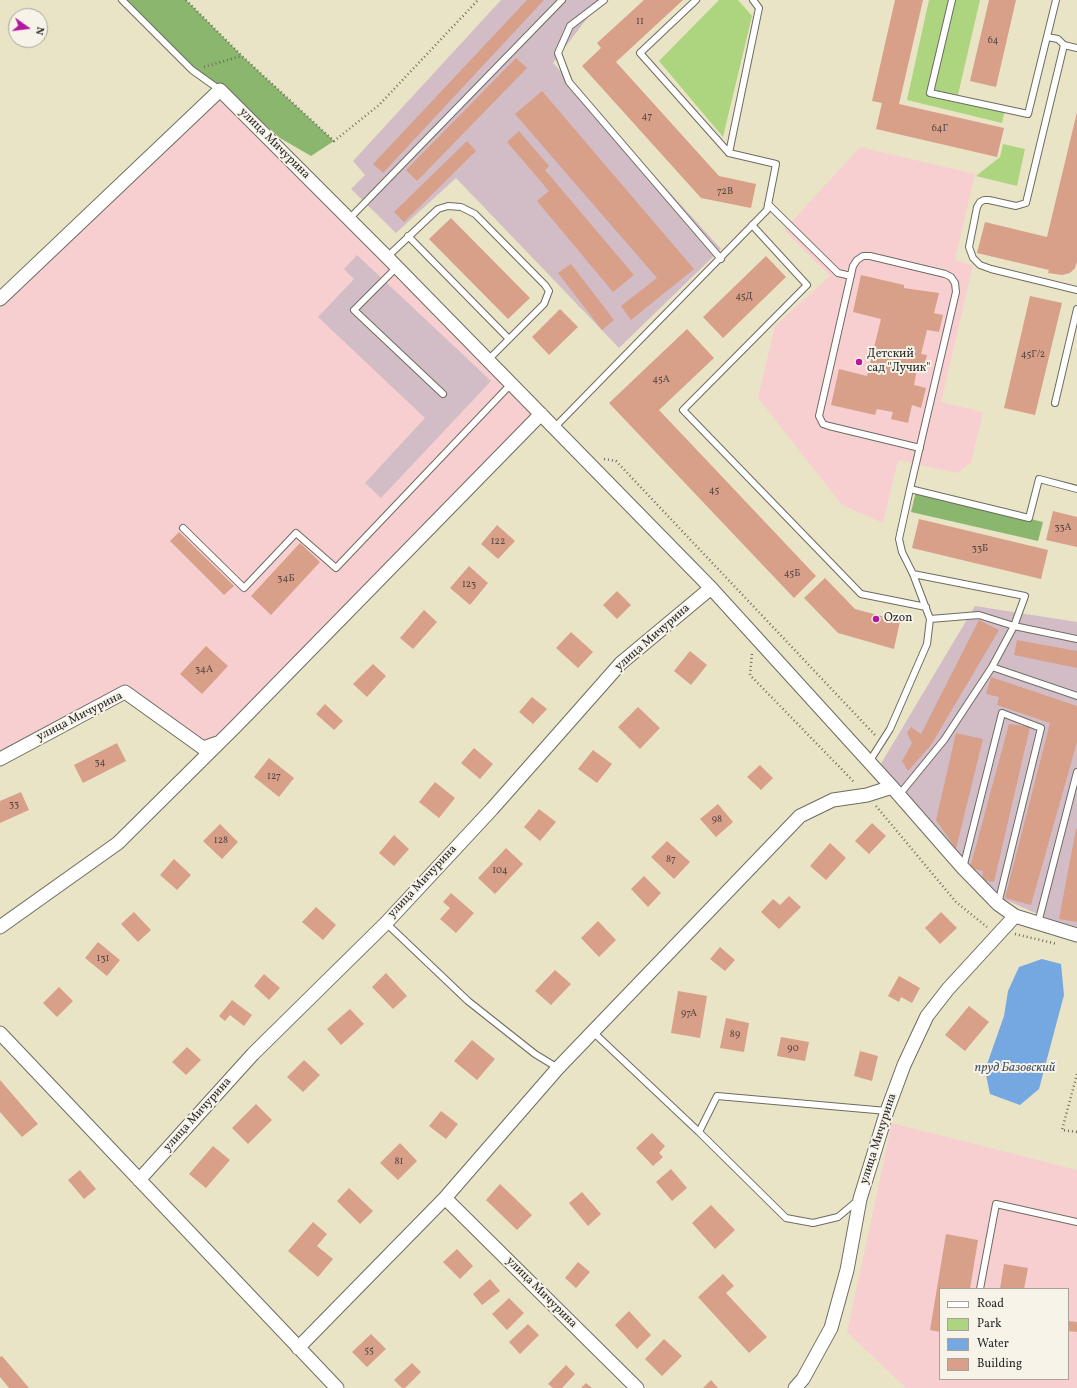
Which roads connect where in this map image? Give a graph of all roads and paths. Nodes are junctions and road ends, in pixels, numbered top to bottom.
1 (122, 0) edge
2 (186, 0) edge
3 (478, 0) edge
4 (562, 0) edge
5 (604, 0) edge
6 (696, 0) edge
7 (752, 0) edge
8 (952, 0) edge
9 (1056, 0) edge
10 (1047, 37) junction
11 (1064, 45) junction
12 (1077, 48) edge
13 (242, 56) junction
14 (192, 70) junction
15 (220, 90) junction
16 (729, 153) junction
17 (768, 204) junction
18 (349, 219) junction
19 (752, 225) junction
20 (408, 236) junction
21 (387, 257) junction
22 (721, 259) junction
23 (397, 267) junction
24 (851, 276) junction
25 (1077, 290) edge
26 (0, 299) edge
27 (1077, 309) edge
28 (509, 339) junction
29 (488, 360) junction
30 (511, 384) junction
31 (443, 394) dead end
32 (1055, 403) dead end
33 (541, 414) junction
34 (554, 428) junction
35 (920, 448) junction
36 (601, 459) dead end
37 (910, 489) junction
38 (1077, 489) edge
39 (183, 528) dead end
40 (913, 574) junction
41 (711, 588) junction
42 (926, 608) junction
43 (930, 619) junction
44 (1014, 626) junction
45 (1077, 639) edge
46 (992, 667) junction
47 (1077, 696) edge
48 (218, 742) junction
49 (882, 742) junction
50 (0, 758) edge
51 (869, 763) junction
52 (1077, 772) edge
53 (895, 791) junction
54 (963, 868) junction
55 (998, 904) junction
56 (1015, 916) junction
57 (386, 923) junction
58 (1038, 924) junction
59 (0, 927) edge
60 (1077, 935) edge
61 (593, 1032) junction
62 (0, 1033) edge
63 (558, 1068) junction
64 (1077, 1074) edge
65 (887, 1112) junction
66 (700, 1132) junction
67 (1077, 1132) edge
68 (139, 1180) junction
69 (445, 1198) junction
70 (860, 1199) junction
71 (1077, 1222) edge
72 (980, 1288) edge
73 (298, 1348) junction
74 (336, 1388) edge
75 (637, 1388) edge
76 (795, 1388) edge

1 - 14 lane
2 - 13 path
3 - 13 path
4 - 18 lane
5 - 22 lane
6 - 16 lane
7 - 16 lane
8 - 10 lane
9 - 10 lane
10 - 11 lane
11 - 12 lane
11 - 25 lane
13 - 14 path
14 - 15 lane
15 - 18 street, улица Мичурина
15 - 26 street
16 - 17 lane
17 - 19 lane
17 - 24 lane
18 - 21 street, улица Мичурина
19 - 22 lane
19 - 42 lane
20 - 21 lane
20 - 28 lane
20 - 28 lane
21 - 23 street, улица Мичурина
22 - 34 lane
23 - 29 street, улица Мичурина
23 - 31 lane
24 - 35 lane
24 - 35 lane
27 - 32 lane
28 - 29 lane
29 - 30 street, улица Мичурина
30 - 33 street, улица Мичурина
30 - 39 lane
33 - 34 street, улица Мичурина
33 - 48 street
34 - 41 street, улица Мичурина
35 - 37 lane
36 - 49 path
37 - 38 lane
37 - 40 lane
40 - 42 lane
40 - 44 lane
41 - 51 street, улица Мичурина
41 - 57 street, улица Мичурина
42 - 43 lane
43 - 44 lane
43 - 49 lane
44 - 45 lane
44 - 46 lane
46 - 47 lane
46 - 53 lane
48 - 50 street, улица Мичурина
48 - 59 street
49 - 51 lane
51 - 53 street, улица Мичурина
52 - 58 lane
53 - 54 street, улица Мичурина
53 - 61 street
54 - 55 street, улица Мичурина
54 - 55 lane
55 - 56 street, улица Мичурина
56 - 58 street, улица Мичурина
56 - 65 street, улица Мичурина
57 - 63 lane
57 - 68 street, улица Мичурина
58 - 60 street, улица Мичурина
61 - 63 street
61 - 66 lane
62 - 68 street
63 - 69 street
64 - 67 path
65 - 66 lane
65 - 70 street, улица Мичурина
66 - 70 lane
68 - 73 street
69 - 73 street
69 - 75 street, улица Мичурина
70 - 76 street, улица Мичурина
71 - 72 lane
73 - 74 street

